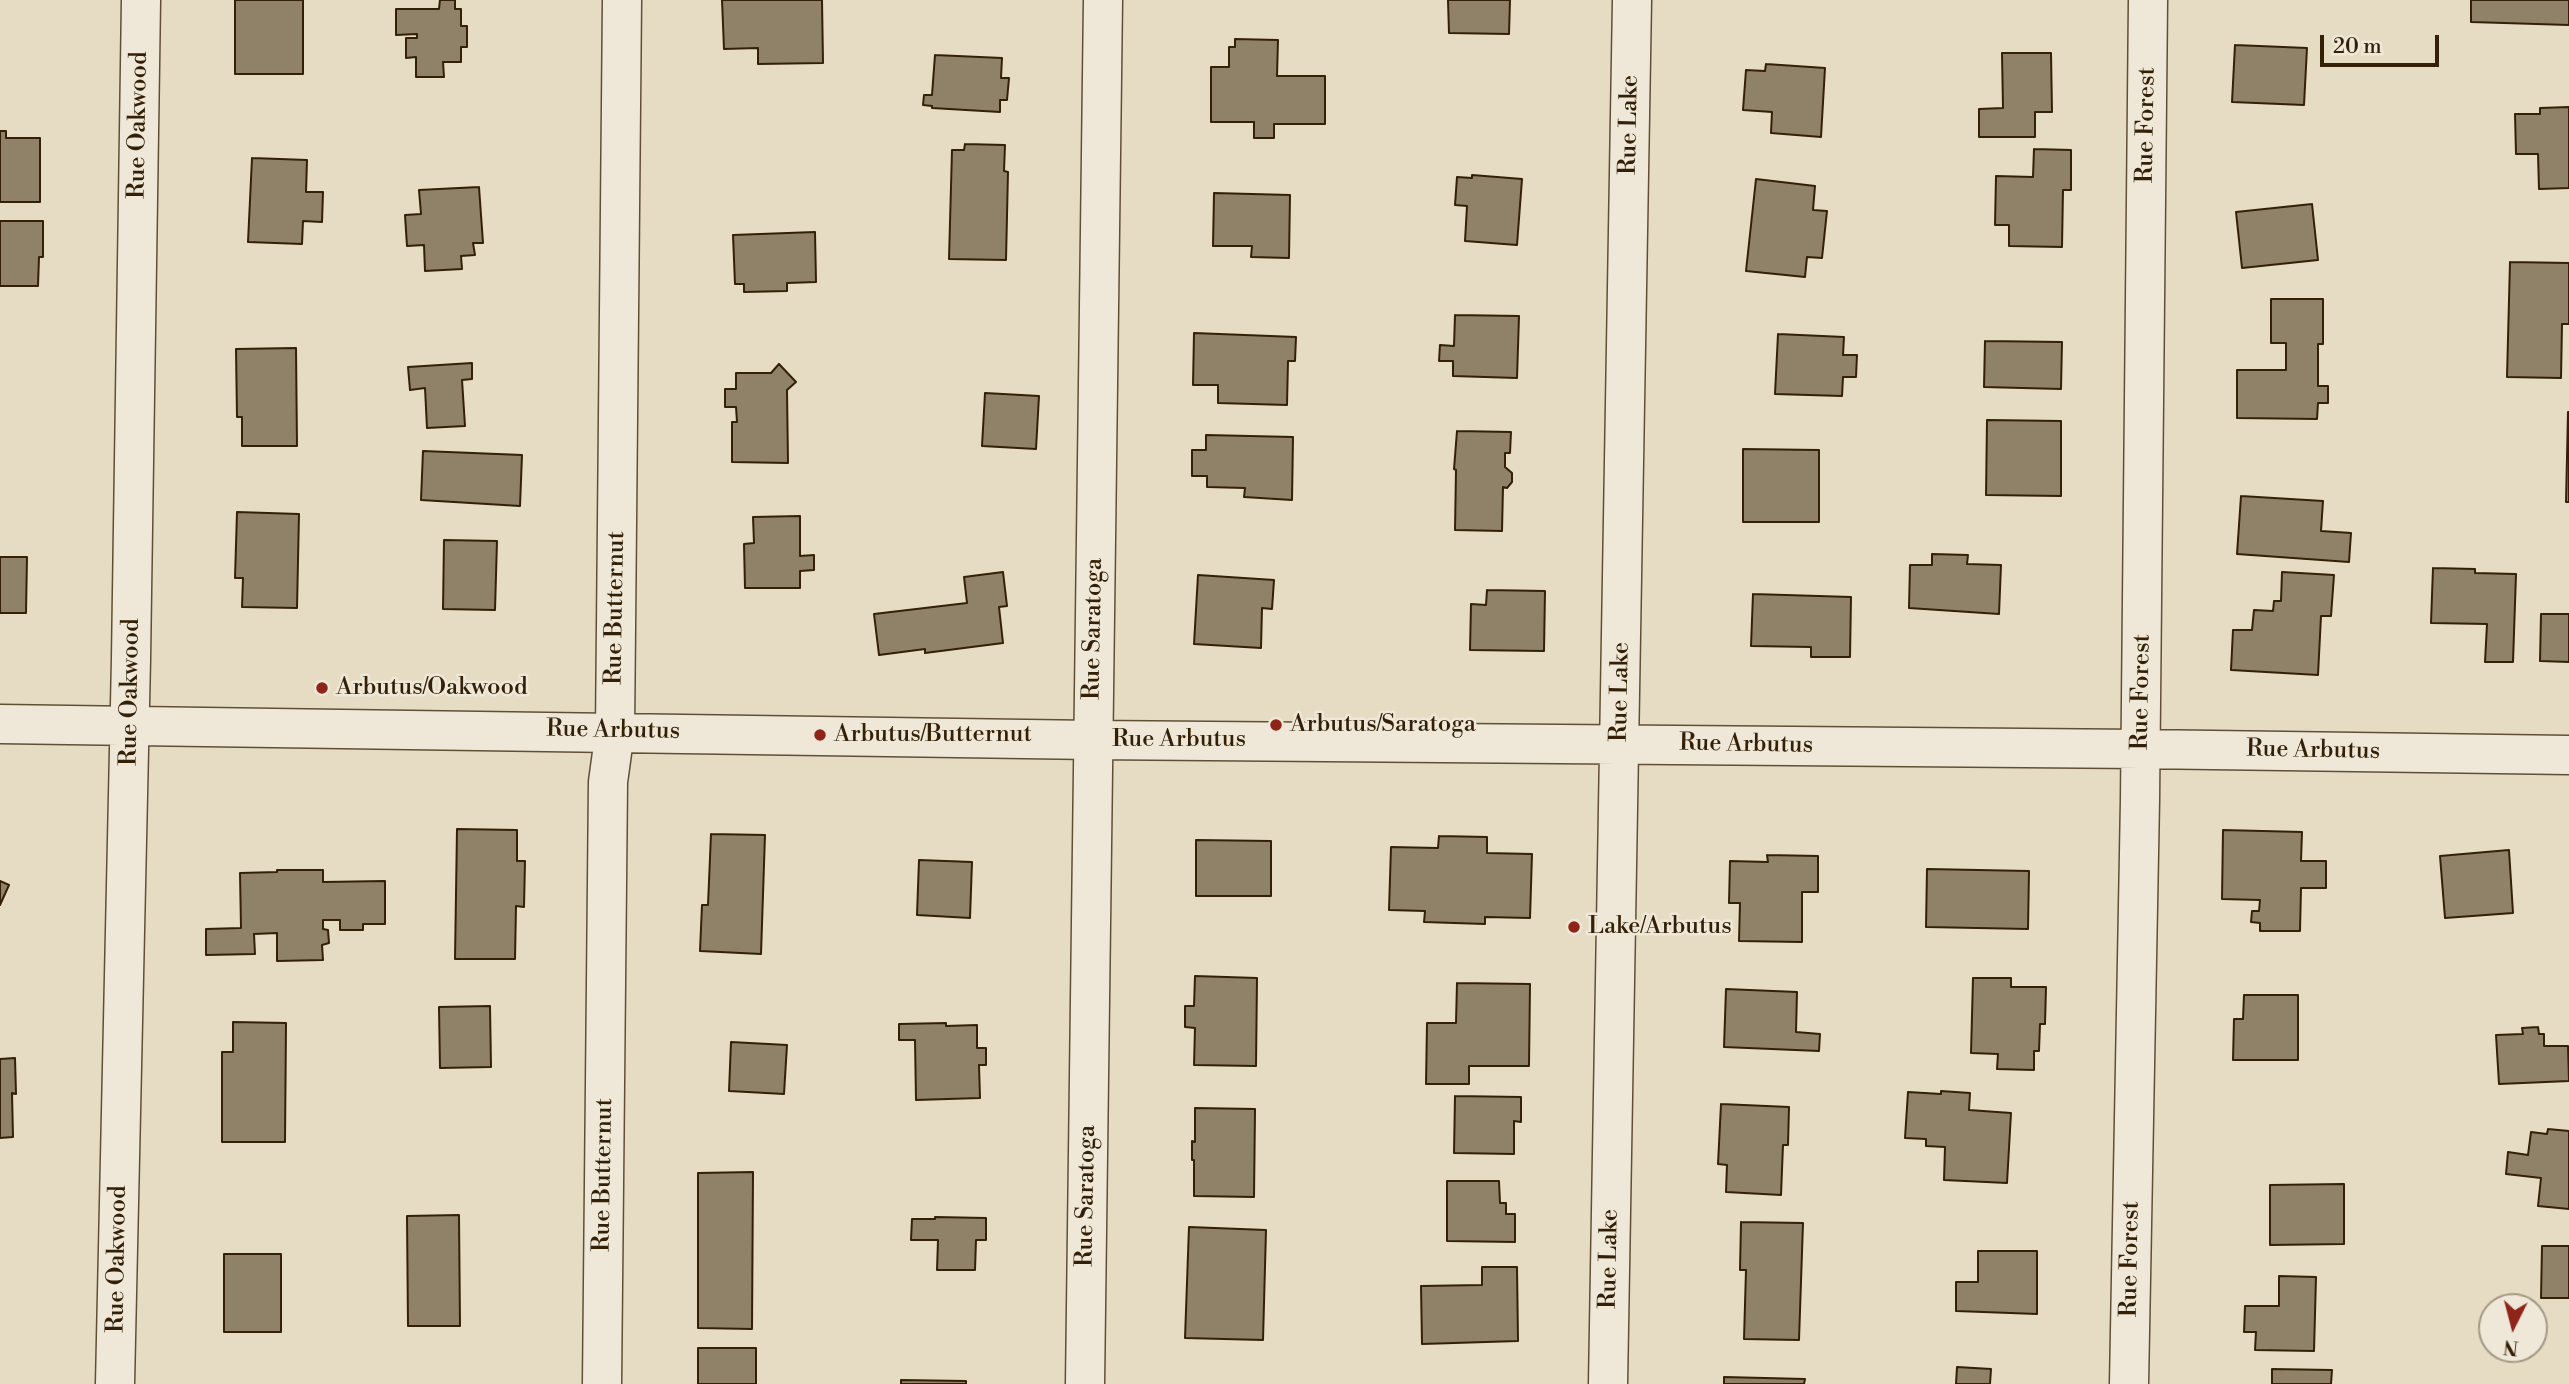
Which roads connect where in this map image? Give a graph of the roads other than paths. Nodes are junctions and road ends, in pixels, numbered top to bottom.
1 (141, 0) edge
2 (622, 0) edge
3 (1103, 0) edge
4 (1632, 0) edge
5 (2148, 0) edge
6 (0, 724) edge
7 (130, 725) junction
8 (615, 731) junction
9 (1093, 740) junction
10 (1620, 744) junction
11 (2141, 748) junction
12 (2569, 755) edge
13 (115, 1384) edge
14 (602, 1384) edge
15 (1085, 1384) edge
16 (1608, 1384) edge
17 (2129, 1384) edge

1 - 7 street, Rue Oakwood
2 - 8 street, Rue Butternut
3 - 9 street, Rue Saratoga
4 - 10 street, Rue Lake
5 - 11 street, Rue Forest
6 - 7 street, Rue Arbutus
7 - 8 street, Rue Arbutus
7 - 13 street, Rue Oakwood
8 - 9 street, Rue Arbutus
8 - 14 street, Rue Butternut
9 - 10 street, Rue Arbutus
9 - 15 street, Rue Saratoga
10 - 11 street, Rue Arbutus
10 - 16 street, Rue Lake
11 - 12 street, Rue Arbutus
11 - 17 street, Rue Forest

